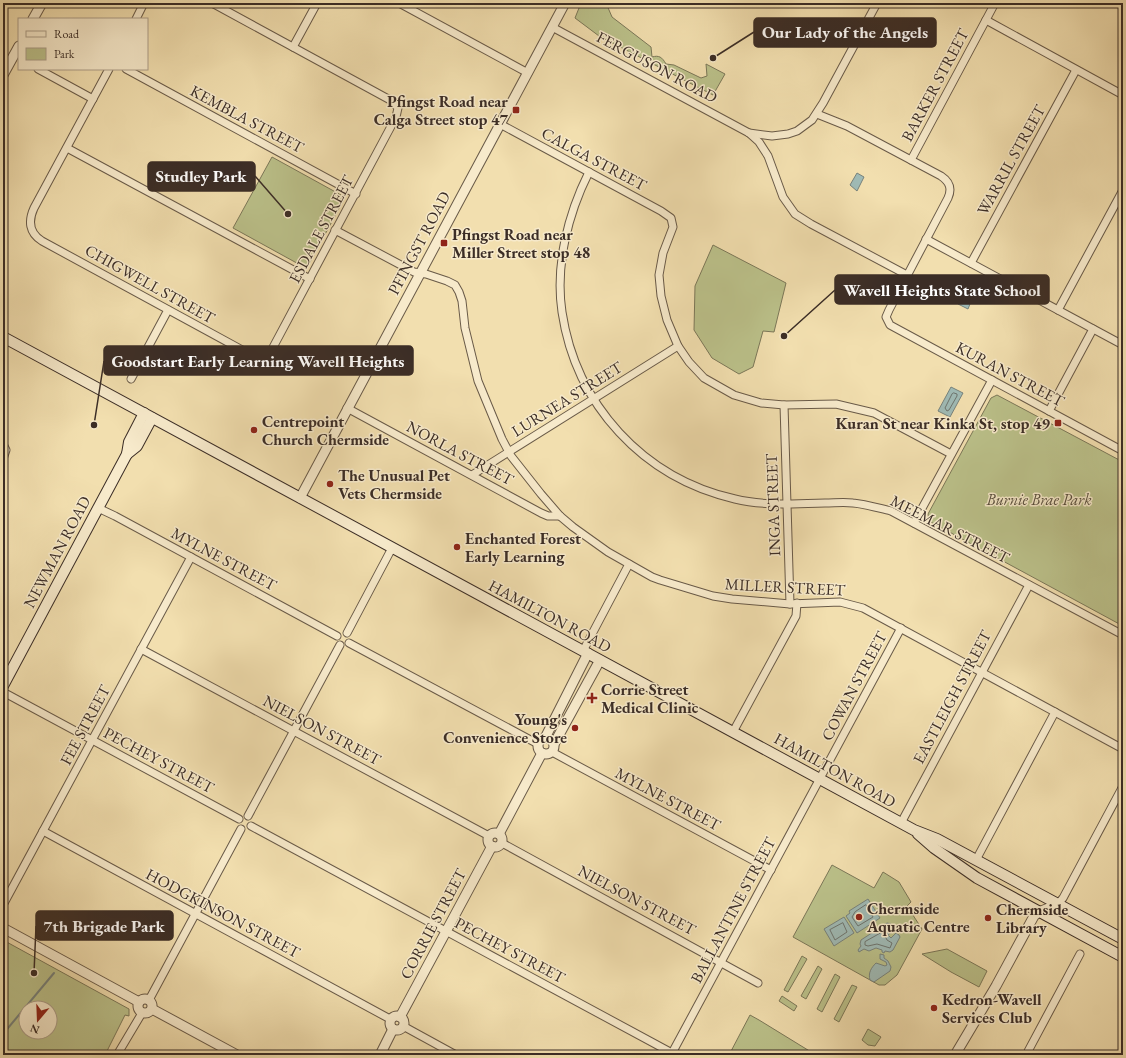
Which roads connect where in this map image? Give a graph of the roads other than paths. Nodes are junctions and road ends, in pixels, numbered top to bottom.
1 (42, 3) edge
2 (144, 3) edge
3 (212, 3) edge
4 (317, 3) edge
5 (399, 3) edge
6 (565, 3) edge
7 (877, 3) edge
8 (995, 3) edge
9 (34, 18) edge
10 (136, 18) edge
11 (986, 20) junction
12 (552, 27) junction
13 (293, 47) junction
14 (16, 57) edge
15 (40, 70) edge
16 (108, 70) edge
17 (128, 70) edge
18 (1076, 70) junction
19 (528, 73) junction
20 (3, 75) edge
21 (1123, 95) edge
22 (93, 99) junction
23 (817, 114) junction
24 (500, 124) junction
25 (749, 133) junction
26 (67, 148) junction
27 (911, 160) junction
28 (590, 172) junction
29 (1123, 190) edge
30 (356, 194) junction
31 (335, 230) junction
32 (926, 239) junction
33 (971, 263) junction
34 (420, 273) junction
35 (907, 275) junction
36 (310, 279) junction
37 (168, 310) junction
38 (1058, 310) junction
39 (1093, 329) junction
40 (3, 337) edge
41 (1123, 345) edge
42 (678, 346) junction
43 (263, 359) joint
44 (131, 379) dead end
45 (992, 380) junction
46 (594, 399) junction
47 (784, 405) junction
48 (347, 408) junction
49 (1049, 411) junction
50 (148, 416) junction
51 (4, 446) edge
52 (1123, 451) edge
53 (508, 452) junction
54 (951, 454) junction
55 (3, 459) edge
56 (472, 475) junction
57 (300, 498) junction
58 (787, 504) junction
59 (98, 508) junction
60 (560, 516) junction
61 (914, 523) junction
62 (392, 548) junction
63 (191, 557) junction
64 (629, 564) junction
65 (1029, 585) junction
66 (793, 603) junction
67 (901, 628) junction
68 (347, 633) junction
69 (1123, 635) edge
70 (337, 636) junction
71 (349, 643) junction
72 (340, 645) junction
73 (141, 649) junction
74 (586, 652) junction
75 (600, 660) junction
76 (982, 672) junction
77 (3, 686) edge
78 (3, 692) edge
79 (1055, 712) junction
80 (294, 731) junction
81 (733, 732) junction
82 (92, 740) junction
83 (541, 741) junction
84 (553, 748) junction
85 (1123, 749) edge
86 (542, 753) junction
87 (820, 779) junction
88 (1123, 786) edge
89 (248, 816) junction
90 (238, 819) junction
91 (901, 823) junction
92 (251, 826) junction
93 (241, 829) junction
94 (914, 830) junction
95 (43, 831) junction
96 (494, 835) junction
97 (502, 843) junction
98 (492, 846) junction
99 (976, 860) junction
100 (771, 870) junction
101 (1058, 904) junction
102 (3, 905) edge
103 (1039, 912) junction
104 (195, 914) junction
105 (3, 928) edge
106 (446, 931) junction
107 (1123, 939) edge
108 (1080, 954) dead end
109 (1123, 957) edge
110 (721, 962) junction
111 (758, 983) dead end
112 (139, 1002) junction
113 (151, 1004) junction
114 (142, 1012) junction
115 (400, 1017) junction
116 (390, 1019) junction
117 (403, 1026) junction
118 (393, 1029) junction
119 (672, 1054) edge
120 (117, 1055) edge
121 (238, 1055) edge
122 (380, 1055) edge
123 (456, 1055) edge
124 (955, 1055) edge
125 (1026, 1055) edge

1 - 9 street
2 - 10 street
3 - 13 street
4 - 13 street
5 - 19 street
6 - 12 street, PFINGST ROAD
7 - 23 street
8 - 11 street, BARKER STREET
11 - 18 street
11 - 27 street, BARKER STREET
12 - 19 street, PFINGST ROAD
12 - 25 street, FERGUSON ROAD
13 - 30 street, ESDALE STREET
14 - 20 street
15 - 22 street
16 - 22 street
17 - 30 street, KEMBLA STREET
18 - 21 street
18 - 33 street, WARRIL STREET
19 - 24 street, PFINGST ROAD
22 - 26 street
23 - 25 street
23 - 27 street
24 - 28 street, CALGA STREET
24 - 34 street, PFINGST ROAD
25 - 35 street
26 - 36 street
26 - 37 street, CHIGWELL STREET
27 - 32 street
28 - 42 street, CALGA STREET
28 - 46 street, MEEMAR STREET
29 - 38 street
30 - 31 street, ESDALE STREET
31 - 34 street, MILLER STREET
31 - 36 street, ESDALE STREET
32 - 33 street
32 - 35 street
33 - 38 street
34 - 48 street, PFINGST ROAD
34 - 53 street, MILLER STREET
35 - 45 street, KURAN STREET
36 - 43 street, ESDALE STREET
37 - 43 street, CHIGWELL STREET
37 - 44 street
38 - 39 street
39 - 41 street
39 - 49 street
40 - 50 main road, HAMILTON ROAD
42 - 46 street, LURNEA STREET
42 - 47 street
45 - 49 street, KURAN STREET
45 - 54 street
46 - 53 street, LURNEA STREET
46 - 58 street, MEEMAR STREET
47 - 54 street
47 - 58 street, INGA STREET
48 - 56 street, NORLA STREET
48 - 57 street, PFINGST ROAD
49 - 52 street, KURAN STREET
50 - 57 main road, HAMILTON ROAD
50 - 59 main road, NEWMAN ROAD
51 - 55 street
53 - 56 street, LURNEA STREET
53 - 60 street, MILLER STREET
54 - 61 street
56 - 60 street, NORLA STREET
57 - 62 main road, HAMILTON ROAD
58 - 61 street, MEEMAR STREET
58 - 66 street, INGA STREET
59 - 63 street, MYLNE STREET
59 - 77 main road, NEWMAN ROAD
60 - 64 street, MILLER STREET
61 - 65 street, MEEMAR STREET
62 - 68 street
62 - 74 main road, HAMILTON ROAD
63 - 70 street, MYLNE STREET
63 - 73 street, FEE STREET
64 - 66 street, MILLER STREET
64 - 74 street
65 - 69 street, MEEMAR STREET
65 - 76 street, EASTLEIGH STREET
66 - 67 street, MILLER STREET
66 - 81 street, INGA STREET
67 - 76 street, MILLER STREET
67 - 87 street, COWAN STREET
68 - 70 street
68 - 71 street
70 - 72 street
71 - 72 street
71 - 83 street
72 - 80 street
73 - 80 street, NIELSON STREET
73 - 82 street, FEE STREET
74 - 75 main road, HAMILTON ROAD
74 - 83 street
75 - 81 main road, HAMILTON ROAD
75 - 84 street
76 - 79 street, MILLER STREET
76 - 91 street, EASTLEIGH STREET
78 - 82 street, PECHEY STREET
79 - 85 street, MILLER STREET
79 - 99 street
80 - 89 street
80 - 96 street, NIELSON STREET
81 - 87 main road, HAMILTON ROAD
82 - 90 street, PECHEY STREET
82 - 95 street, FEE STREET
83 - 84 street
83 - 86 street
84 - 86 street
84 - 100 street, MYLNE STREET
86 - 96 street
87 - 91 main road, HAMILTON ROAD
87 - 100 street, BALLANTINE STREET
88 - 101 street
89 - 90 street
89 - 92 street
90 - 93 street
91 - 94 main road, HAMILTON ROAD
92 - 93 street
92 - 106 street, PECHEY STREET
93 - 104 street
94 - 99 main road, HAMILTON ROAD
94 - 103 main road, HAMILTON ROAD
95 - 102 street, FEE STREET
95 - 104 street, HODGKINSON STREET
96 - 97 street
96 - 98 street
97 - 98 street
97 - 110 street, NIELSON STREET
98 - 106 street, CORRIE STREET
99 - 101 main road, HAMILTON ROAD
100 - 110 street, BALLANTINE STREET
101 - 103 street
101 - 107 main road, HAMILTON ROAD
103 - 109 main road, HAMILTON ROAD
103 - 124 street
104 - 113 street
104 - 116 street, HODGKINSON STREET
105 - 112 street
106 - 115 street, CORRIE STREET
106 - 119 street, PECHEY STREET
108 - 125 street
110 - 111 street, NIELSON STREET
110 - 119 street, BALLANTINE STREET
112 - 113 street
112 - 114 street
113 - 114 street
113 - 121 street
114 - 120 street
115 - 116 street
115 - 117 street
116 - 118 street
117 - 118 street
117 - 123 street
118 - 122 street

